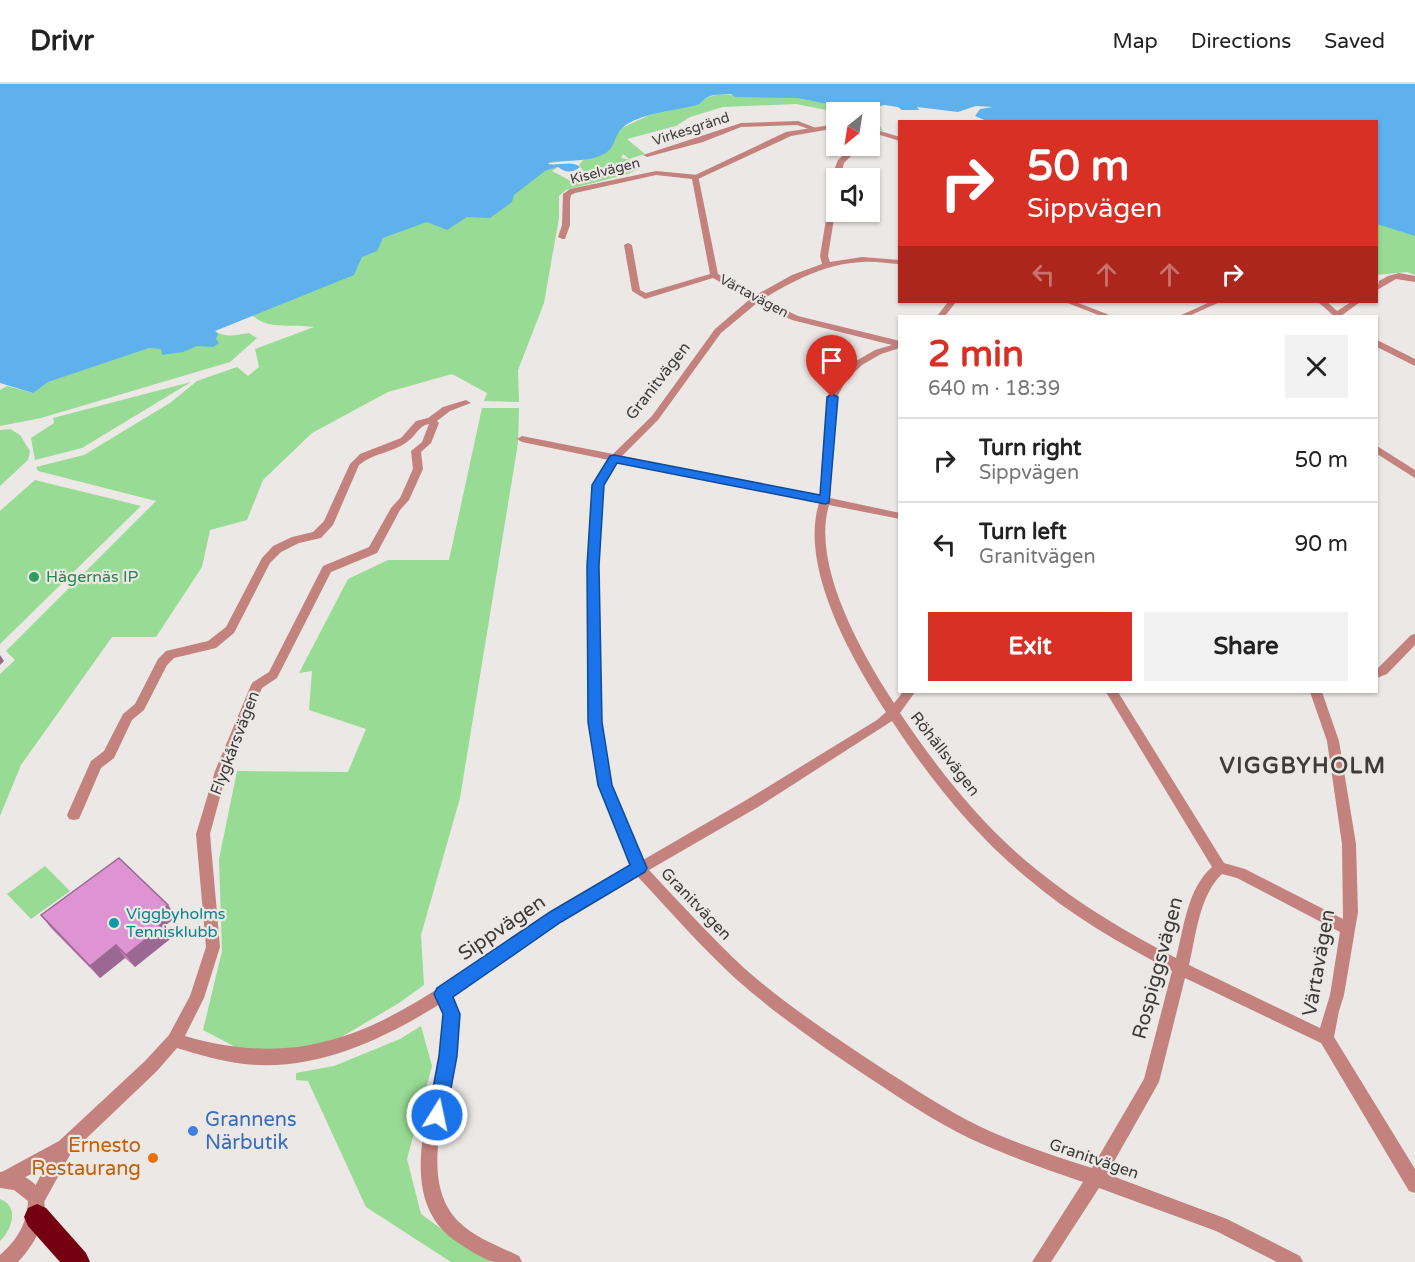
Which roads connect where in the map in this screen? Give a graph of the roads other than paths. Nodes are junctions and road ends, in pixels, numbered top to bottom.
1 (826, 127) edge
2 (812, 128) junction
3 (880, 133) edge
4 (898, 138) edge
5 (647, 155) dead end
6 (847, 156) edge
7 (695, 177) junction
8 (562, 237) dead end
9 (628, 245) dead end
10 (898, 262) edge
11 (827, 265) junction
12 (714, 275) junction
13 (1415, 279) edge
14 (1378, 285) edge
15 (756, 299) junction
16 (951, 303) edge
17 (1072, 303) edge
18 (1214, 303) edge
19 (1323, 303) edge
20 (1355, 303) edge
21 (942, 315) edge
22 (1105, 315) edge
23 (1186, 315) edge
24 (1337, 315) edge
25 (1339, 315) edge
26 (898, 344) edge
27 (1378, 344) edge
28 (898, 346) edge
29 (1415, 363) edge
30 (466, 403) dead end
31 (431, 421) junction
32 (522, 439) dead end
33 (1378, 450) edge
34 (614, 459) junction
35 (1415, 475) edge
36 (825, 500) junction
37 (898, 516) edge
38 (1415, 638) edge
39 (1378, 673) edge
40 (908, 693) edge
41 (1113, 693) edge
42 (1316, 693) edge
43 (893, 712) junction
44 (74, 815) dead end
45 (639, 868) junction
46 (1220, 868) junction
47 (1348, 929) junction
48 (1179, 966) junction
49 (443, 994) junction
50 (1326, 1038) junction
51 (174, 1040) junction
52 (65, 1147) junction
53 (3, 1179) edge
54 (1095, 1179) junction
55 (1415, 1185) edge
56 (37, 1207) junction
57 (4, 1262) edge
58 (77, 1262) edge
59 (513, 1262) edge
60 (1041, 1262) edge
61 (1294, 1262) edge

1 - 2 street
2 - 5 street, Virkesgränd
2 - 7 street
3 - 4 street
6 - 11 street
7 - 8 street, Kiselvägen
7 - 12 street, Värtavägen
9 - 12 street, Värtavägen
10 - 11 street, Granitvägen
11 - 15 street, Granitvägen
12 - 15 street, Värtavägen
13 - 14 street
15 - 26 street, Värtavägen
15 - 34 street, Granitvägen
16 - 21 street
17 - 22 street
18 - 23 street
19 - 24 street
20 - 25 street
27 - 29 street
28 - 36 street, Röhällsvägen
30 - 31 street
31 - 44 street
31 - 51 street, Flygkårsvägen
32 - 34 street
33 - 35 street
34 - 36 street
34 - 45 street, Granitvägen
36 - 37 street
36 - 43 street, Röhällsvägen
38 - 39 street
40 - 43 street, Sippvägen
41 - 46 street
42 - 47 street, Värtavägen
43 - 45 street, Sippvägen
43 - 48 street, Röhällsvägen
45 - 49 street, Sippvägen
45 - 54 street, Granitvägen
46 - 47 street
46 - 48 street, Rospiggsvägen
47 - 50 street, Värtavägen
48 - 50 street, Röhällsvägen
48 - 54 street, Rospiggsvägen
49 - 51 street, Sippvägen
49 - 59 street
50 - 55 street, Värtavägen
51 - 52 street, Flygkårsvägen
52 - 53 street, Flygkårsvägen
52 - 56 street, Flygkårsvägen
53 - 56 street
54 - 60 street, Rospiggsvägen
54 - 61 street, Granitvägen
56 - 57 street, Flygkårsvägen
56 - 58 highway

